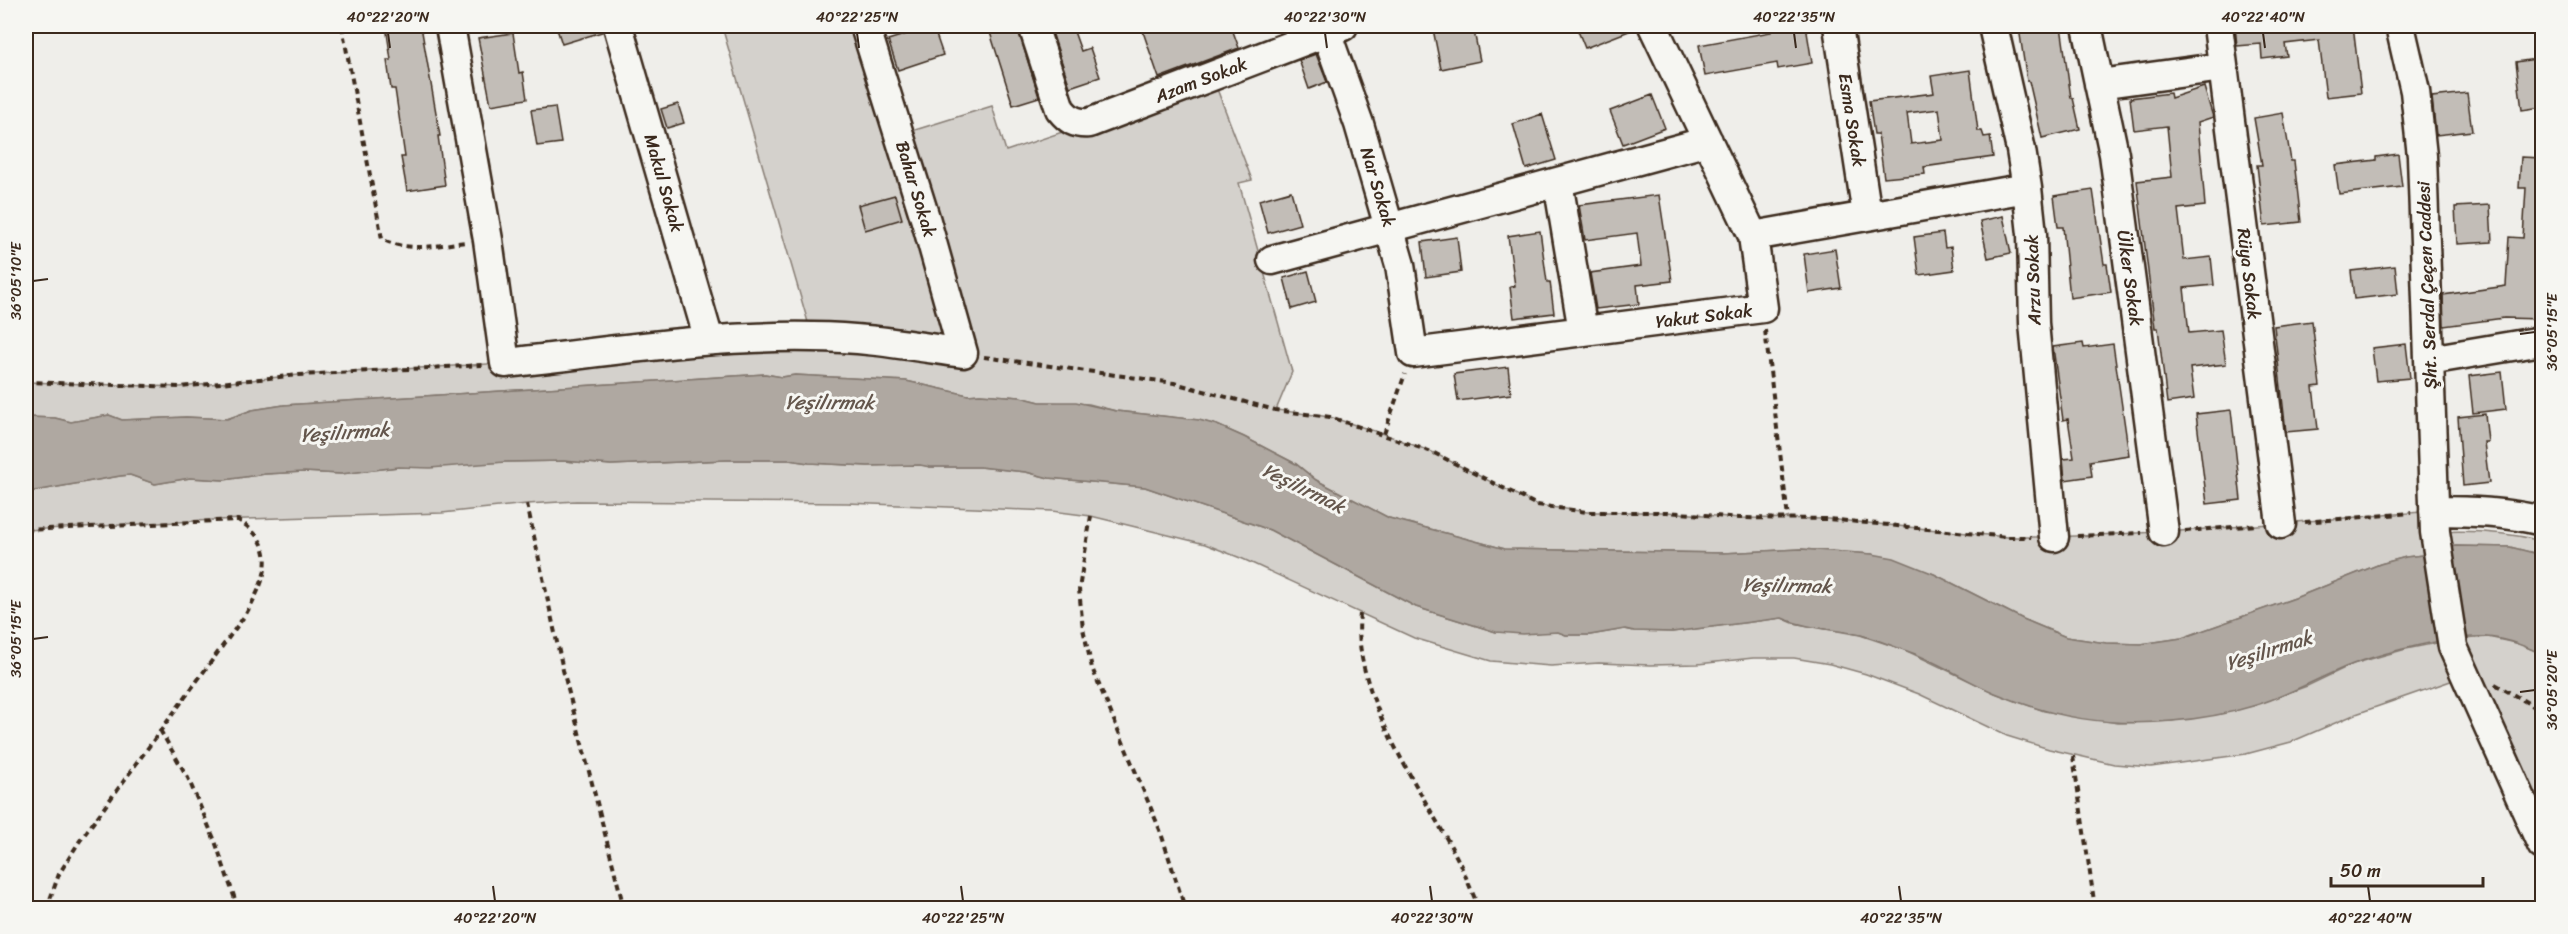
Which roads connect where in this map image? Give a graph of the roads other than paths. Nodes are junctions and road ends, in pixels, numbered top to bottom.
1 (450, 26) edge
2 (618, 26) edge
3 (865, 26) edge
4 (1033, 26) edge
5 (1653, 26) edge
6 (1838, 26) edge
7 (1993, 26) edge
8 (2087, 26) edge
9 (2218, 26) edge
10 (2400, 26) edge
11 (1331, 28) edge
12 (2223, 66) junction
13 (2099, 84) junction
14 (1708, 141) junction
15 (1558, 182) junction
16 (2027, 188) junction
17 (1867, 215) junction
18 (1390, 227) junction
19 (1753, 236) junction
20 (1272, 260) dead end
21 (1583, 331) junction
22 (709, 340) junction
23 (2542, 341) edge
24 (1413, 353) joint
25 (2429, 360) junction
26 (2434, 511) junction
27 (2542, 521) edge
28 (2281, 524) road end
29 (2164, 532) road end
30 (2054, 537) road end
31 (2542, 845) edge

1 - 22 street
2 - 22 street, Makul Sokak
3 - 22 street, Bahar Sokak
4 - 11 street, Azam Sokak
5 - 14 street, Yakut Sokak
6 - 17 street, Esma Sokak
7 - 16 street, Arzu Sokak
8 - 13 street, Ülker Sokak
9 - 12 street, Rüya Sokak
10 - 25 street, Şht. Serdal Çeçen Caddesi
11 - 18 street, Nar Sokak
12 - 13 street
12 - 28 street, Rüya Sokak
13 - 29 street, Ülker Sokak
14 - 15 street
14 - 19 street, Yakut Sokak
15 - 18 street
15 - 21 street
16 - 17 street
16 - 30 street, Arzu Sokak
17 - 19 street
18 - 20 street
18 - 24 street, Nar Sokak
19 - 21 street, Yakut Sokak
21 - 24 street, Yakut Sokak
23 - 25 street
25 - 26 street, Şht. Serdal Çeçen Caddesi
26 - 27 street
26 - 31 street, Şht. Serdal Çeçen Caddesi

